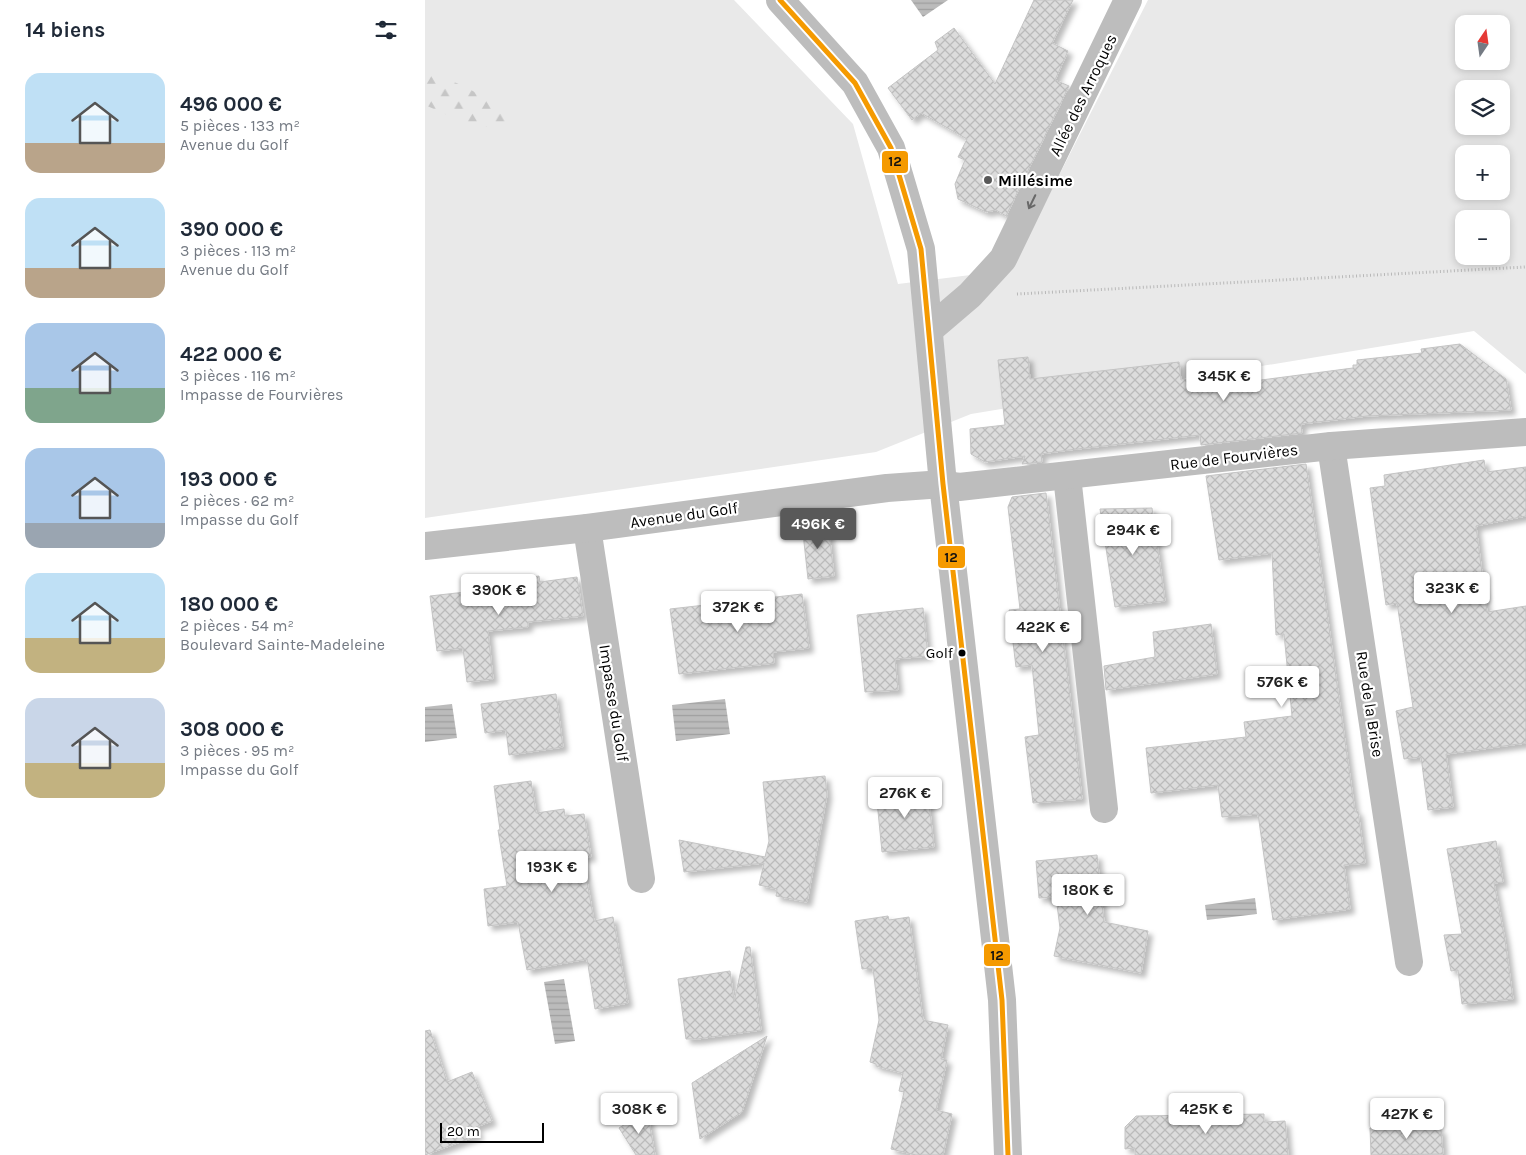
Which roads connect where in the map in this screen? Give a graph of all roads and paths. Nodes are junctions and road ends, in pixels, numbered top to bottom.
1 (780, 0) edge
2 (1129, 0) edge
3 (1526, 267) edge
4 (1017, 294) dead end
5 (929, 330) junction
6 (1526, 432) edge
7 (1331, 446) junction
8 (1067, 476) junction
9 (943, 484) junction
10 (587, 528) junction
11 (425, 546) edge
12 (1104, 809) dead end
13 (641, 879) dead end
14 (1409, 962) dead end
15 (1007, 1155) edge

1 - 5 street
2 -> 5 street, Allée des Arroques
3 - 4 path
5 - 9 street
6 - 7 street, Rue de Fourvières
7 - 8 street, Rue de Fourvières
7 - 14 street, Rue de la Brise
8 - 9 street, Rue de Fourvières
8 - 12 street
9 - 10 street, Avenue du Golf
9 - 15 street
10 - 11 street, Avenue du Golf
10 - 13 street, Impasse du Golf

